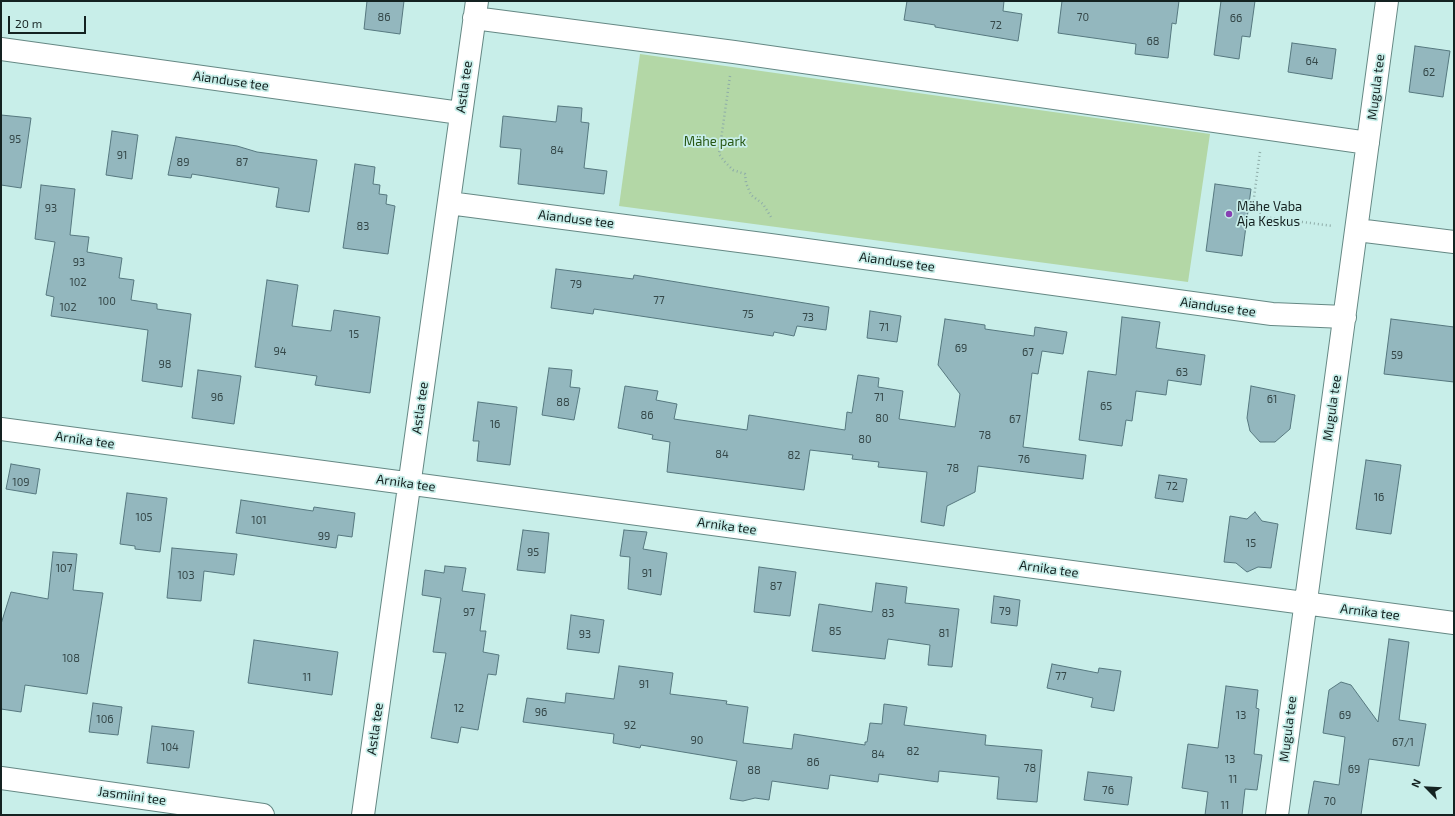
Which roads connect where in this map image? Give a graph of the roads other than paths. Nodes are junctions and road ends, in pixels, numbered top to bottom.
1 (1387, 1) edge
2 (475, 10) edge
3 (1, 49) edge
4 (460, 113) junction
5 (1368, 143) junction
6 (449, 203) junction
7 (1357, 230) junction
8 (1454, 242) edge
9 (1345, 317) junction
10 (1, 429) edge
11 (409, 483) junction
12 (1305, 604) junction
13 (1454, 623) edge
14 (1, 778) edge
15 (263, 815) edge
16 (363, 815) edge
17 (1277, 815) edge

1 - 5 street, Mugula tee
2 - 4 street, Astla tee
2 - 5 street
3 - 4 street, Aianduse tee
4 - 6 street, Astla tee
5 - 7 street, Mugula tee
6 - 9 street, Aianduse tee
6 - 11 street, Astla tee
7 - 8 street
7 - 9 street, Mugula tee
9 - 12 street, Mugula tee
10 - 11 street, Arnika tee
11 - 12 street, Arnika tee
11 - 16 street, Astla tee
12 - 13 street, Arnika tee
12 - 17 street, Mugula tee
14 - 15 street, Jasmiini tee

